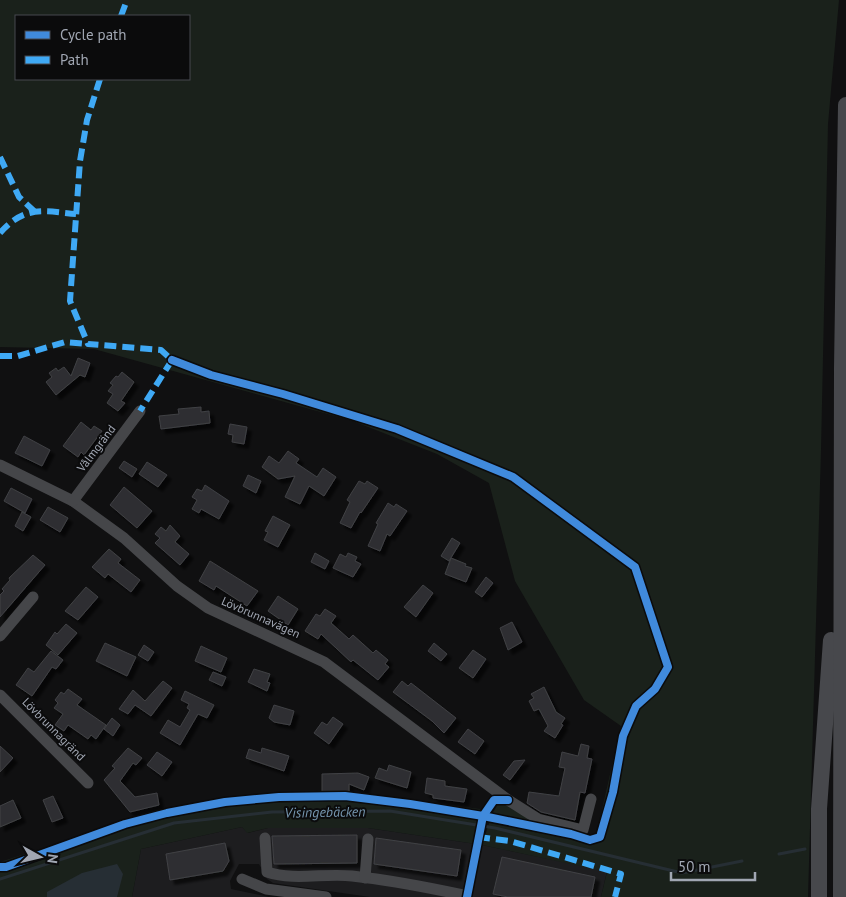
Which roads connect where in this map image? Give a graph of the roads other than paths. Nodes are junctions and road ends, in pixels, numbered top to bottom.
1 (846, 104) edge
2 (842, 369) junction
3 (140, 411) dead end
4 (0, 465) edge
5 (73, 501) junction
6 (33, 597) dead end
7 (0, 636) edge
8 (0, 695) edge
9 (88, 783) dead end
10 (591, 799) dead end
11 (265, 838) dead end
12 (368, 838) dead end
13 (314, 877) junction
14 (365, 878) junction
15 (242, 879) dead end
16 (419, 892) edge
17 (313, 895) junction
18 (463, 895) dead end
19 (326, 897) edge
20 (819, 897) edge
21 (841, 897) edge

1 - 2 highway
2 - 20 highway
2 - 21 highway
3 - 5 street, Vålmgränd
4 - 5 street, Lövbrunnavägen
5 - 10 street, Lövbrunnavägen
6 - 7 street
8 - 9 street, Lövbrunnagränd
11 - 13 street
12 - 14 street
13 - 14 street
13 - 17 street
14 - 16 street
15 - 17 street
16 - 18 street
17 - 19 street

